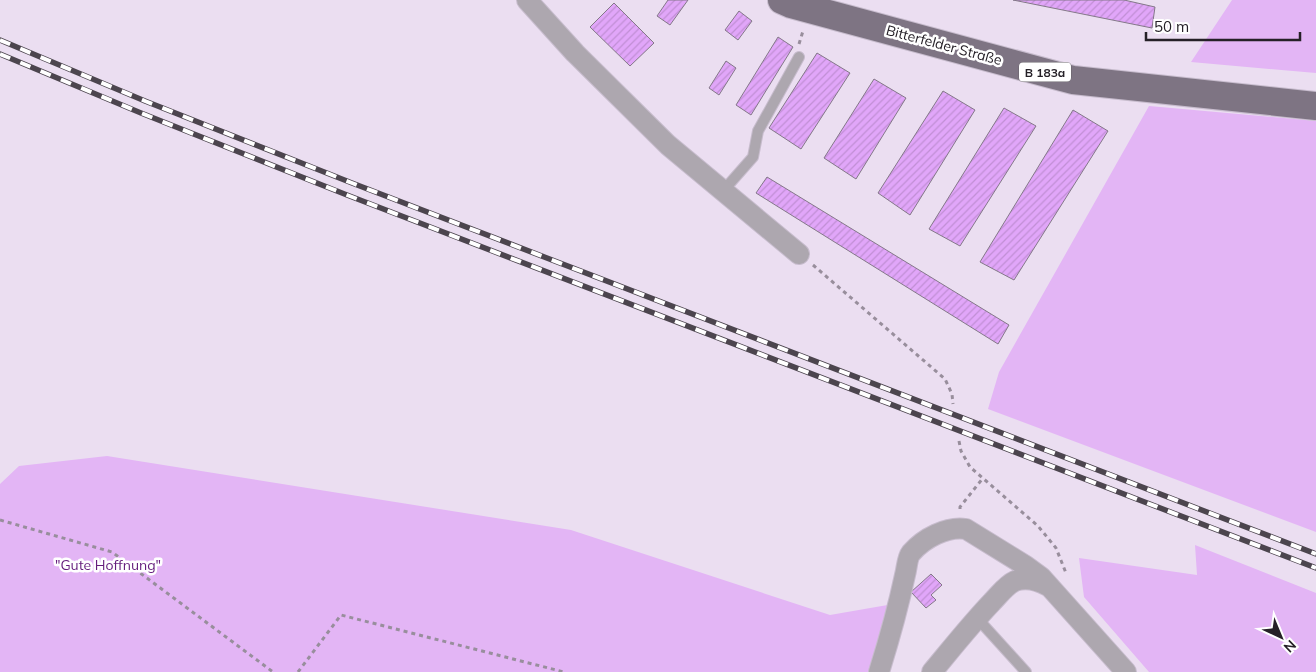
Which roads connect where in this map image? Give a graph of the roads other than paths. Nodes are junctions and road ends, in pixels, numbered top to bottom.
1 (527, 0) edge
2 (782, 0) edge
3 (799, 57) dead end
4 (1316, 106) edge
5 (723, 191) junction
6 (799, 254) road end
7 (1050, 587) junction
8 (977, 618) junction
9 (879, 672) edge
10 (932, 672) edge
11 (1026, 672) edge
12 (1126, 672) edge

1 - 5 street
2 - 4 main road, Bitterfelder Straße / B 183a
3 - 5 lane
5 - 6 street
7 - 8 street
7 - 9 street
7 - 12 street
8 - 10 street
8 - 11 lane

